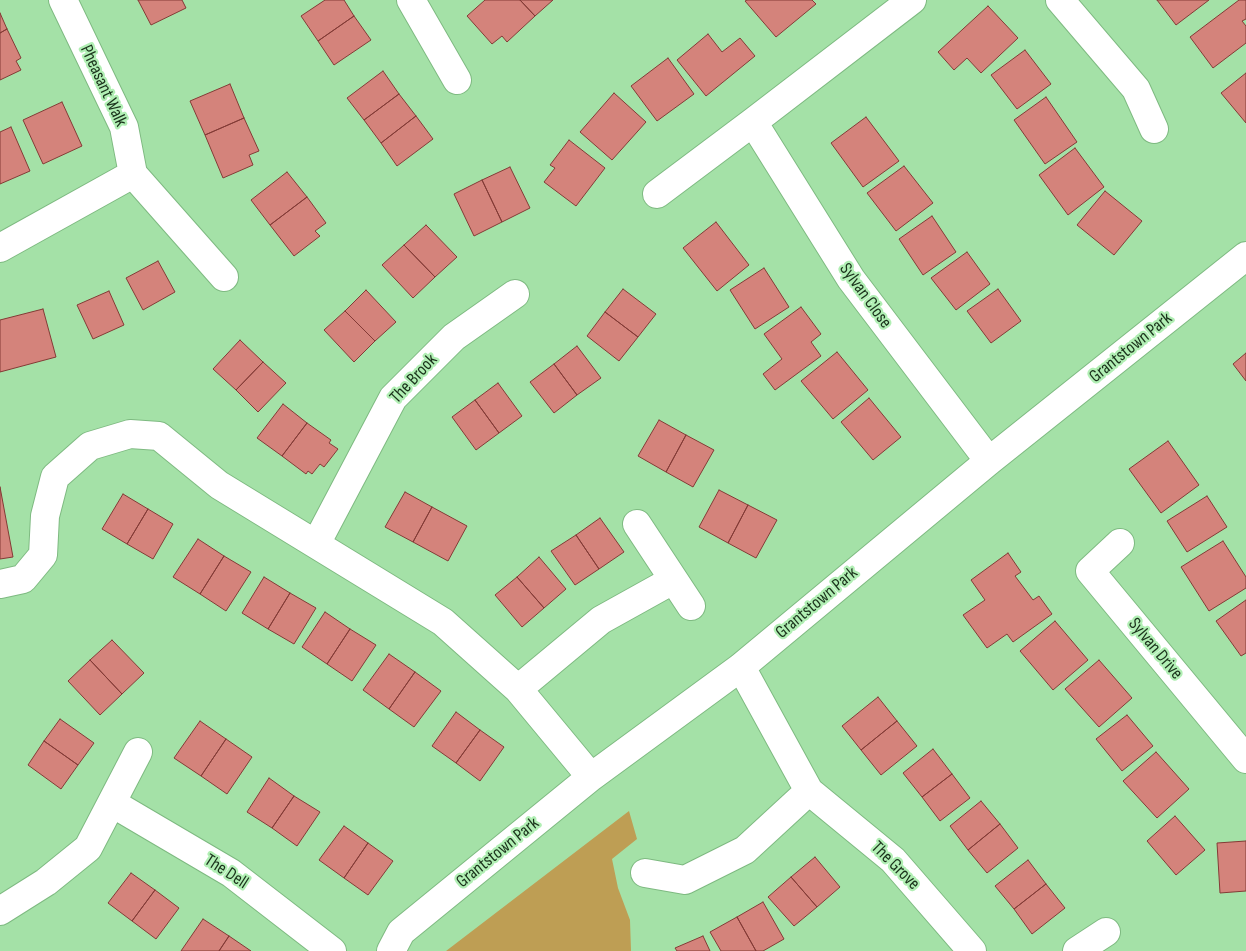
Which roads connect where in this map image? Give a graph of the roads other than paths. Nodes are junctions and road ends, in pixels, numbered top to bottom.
1 (62, 0) edge
2 (412, 0) edge
3 (912, 0) edge
4 (1060, 0) edge
5 (457, 80) dead end
6 (753, 122) junction
7 (1154, 129) dead end
8 (133, 174) junction
9 (656, 194) dead end
10 (0, 248) edge
11 (1246, 256) edge
12 (224, 277) dead end
13 (515, 294) dead end
14 (989, 461) junction
15 (637, 524) dead end
16 (1120, 543) dead end
17 (316, 544) junction
18 (673, 580) junction
19 (0, 584) edge
20 (691, 606) dead end
21 (741, 667) junction
22 (518, 689) junction
23 (138, 752) dead end
24 (1246, 759) edge
25 (591, 777) junction
26 (809, 791) junction
27 (112, 803) junction
28 (645, 874) dead end
29 (0, 911) edge
30 (1106, 932) dead end
31 (332, 951) edge
32 (391, 951) edge
33 (972, 951) edge
34 (1078, 951) edge

1 - 8 street, Pheasant Walk
2 - 5 street
3 - 6 street
4 - 7 street
6 - 9 street
6 - 14 street, Sylvan Close
8 - 10 street
8 - 12 street
11 - 14 street, Grantstown Park
13 - 17 street, The Brook
14 - 21 street, Grantstown Park
15 - 18 street
16 - 24 street, Sylvan Drive
17 - 19 street
17 - 22 street
18 - 20 street
18 - 22 street
21 - 25 street, Grantstown Park
21 - 26 street, The Grove
22 - 25 street
23 - 27 street
25 - 32 street, Grantstown Park
26 - 28 street
26 - 33 street, The Grove
27 - 29 street
27 - 31 street, The Dell
30 - 34 street

